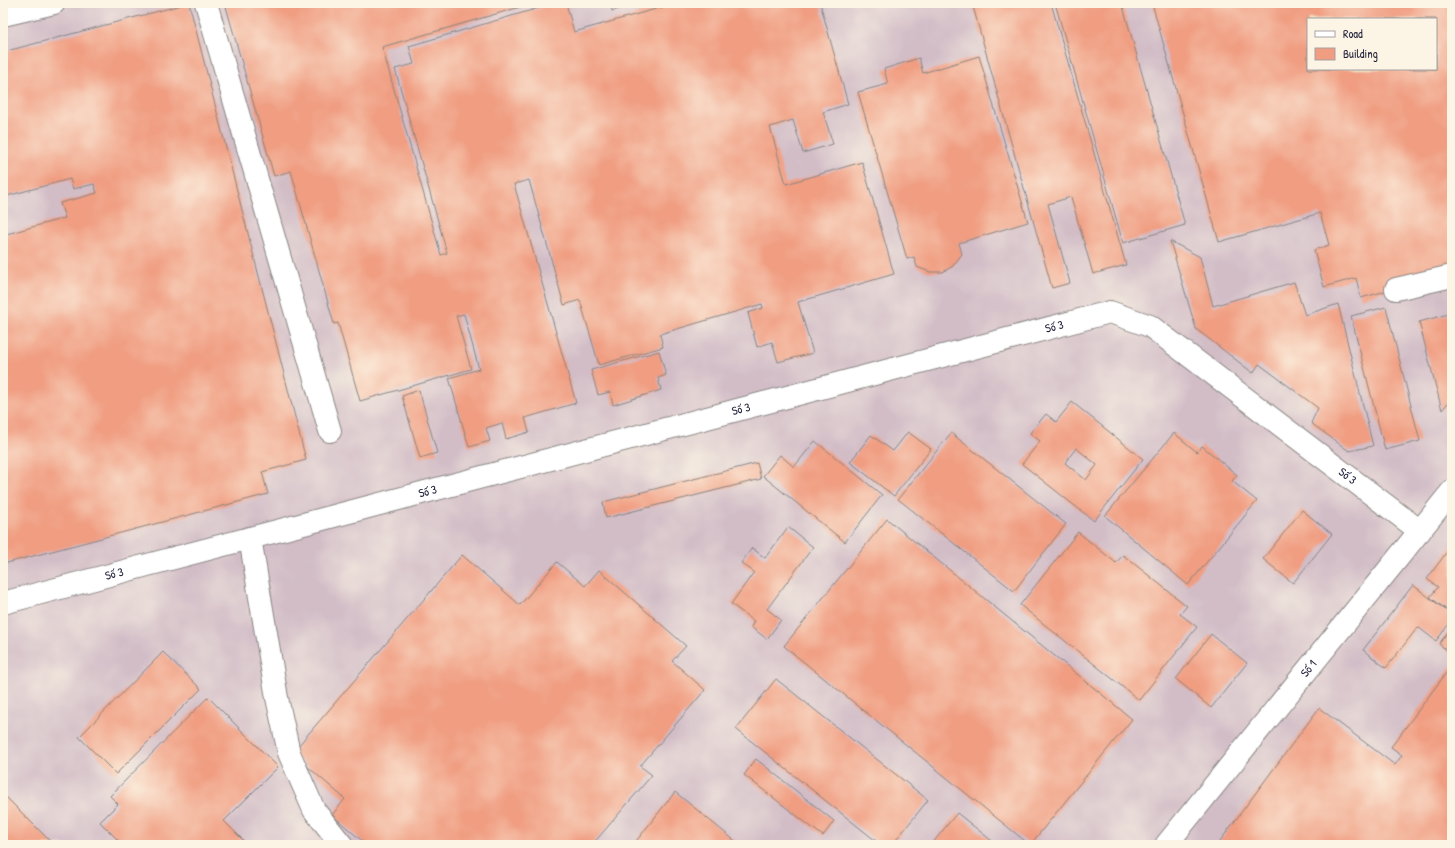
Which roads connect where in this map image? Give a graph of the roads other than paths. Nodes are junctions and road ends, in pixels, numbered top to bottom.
1 (54, 3) edge
2 (206, 3) edge
3 (3, 15) edge
4 (1452, 276) edge
5 (1396, 289) dead end
6 (330, 431) dead end
7 (1452, 491) edge
8 (1420, 531) junction
9 (250, 538) junction
10 (3, 603) edge
11 (342, 845) edge
12 (1166, 845) edge

1 - 3 street
2 - 6 street
4 - 5 street
7 - 8 street, Số 1
8 - 9 street, Số 3
8 - 12 street, Số 1
9 - 10 street, Số 3
9 - 11 street

